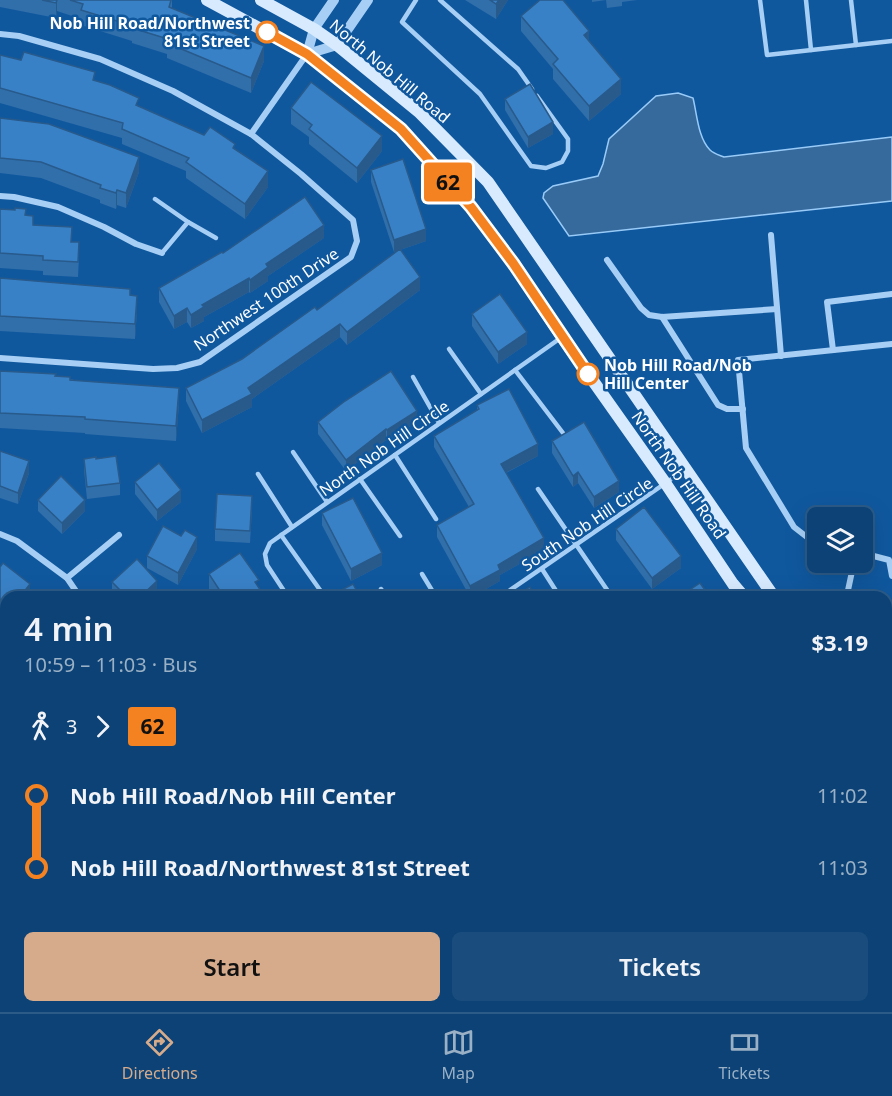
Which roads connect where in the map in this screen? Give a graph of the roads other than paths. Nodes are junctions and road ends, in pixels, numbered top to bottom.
1 (207, 0) edge
2 (261, 0) edge
3 (334, 0) edge
4 (368, 0) edge
5 (417, 0) edge
6 (440, 0) edge
7 (760, 0) edge
8 (806, 0) edge
9 (851, 0) edge
10 (314, 29) junction
11 (0, 34) edge
12 (892, 41) edge
13 (337, 45) junction
14 (856, 45) junction
15 (812, 50) junction
16 (307, 54) junction
17 (251, 134) junction
18 (0, 196) edge
19 (155, 200) dead end
20 (188, 222) junction
21 (771, 235) dead end
22 (216, 238) dead end
23 (162, 253) joint
24 (607, 260) dead end
25 (892, 294) edge
26 (777, 309) junction
27 (662, 317) junction
28 (562, 337) junction
29 (892, 344) edge
30 (449, 349) dead end
31 (833, 350) junction
32 (782, 356) junction
33 (0, 358) edge
34 (515, 370) junction
35 (413, 377) dead end
36 (481, 394) junction
37 (743, 409) junction
38 (439, 423) junction
39 (563, 433) edge
40 (293, 452) dead end
41 (395, 454) junction
42 (686, 469) junction
43 (258, 474) dead end
44 (360, 479) junction
45 (666, 484) junction
46 (538, 489) dead end
47 (327, 502) junction
48 (436, 519) dead end
49 (292, 527) junction
50 (0, 534) edge
51 (119, 535) dead end
52 (281, 535) junction
53 (400, 536) dead end
54 (807, 537) edge
55 (576, 545) junction
56 (873, 556) edge
57 (542, 568) junction
58 (852, 573) edge
59 (422, 574) dead end
60 (892, 576) edge
61 (67, 578) junction
62 (76, 591) edge
63 (284, 591) edge
64 (321, 591) edge
65 (432, 591) edge
66 (509, 591) edge
67 (556, 591) edge
68 (608, 591) edge
69 (739, 591) edge
70 (770, 591) edge
71 (848, 591) edge

1 - 16 main road, North Nob Hill Road
2 - 10 main road, North Nob Hill Road
3 - 10 street
4 - 13 street
5 - 6 lane
7 - 15 lane
8 - 15 lane
9 - 14 lane
10 - 13 main road, North Nob Hill Road
10 - 16 street
11 - 17 street
12 - 14 lane
13 - 16 street
13 - 42 main road, North Nob Hill Road
14 - 15 lane
16 - 17 street
16 - 28 main road, North Nob Hill Road
17 - 33 street, Northwest 100th Drive
18 - 23 street
19 - 20 lane
20 - 22 lane
20 - 23 lane
21 - 26 street
24 - 27 street
25 - 31 street
26 - 27 street
26 - 32 street
27 - 37 street
28 - 34 lane, North Nob Hill Circle
28 - 45 main road, North Nob Hill Road
29 - 31 street
30 - 36 lane
31 - 32 street
32 - 37 street
34 - 36 lane, North Nob Hill Circle
34 - 39 lane
35 - 38 lane
36 - 38 lane, North Nob Hill Circle
37 - 54 street
38 - 41 lane, North Nob Hill Circle
40 - 47 lane
41 - 44 lane, North Nob Hill Circle
41 - 48 lane
42 - 45 lane, South Nob Hill Circle
42 - 70 main road, North Nob Hill Road
43 - 49 lane
44 - 47 lane, North Nob Hill Circle
44 - 53 lane
45 - 55 lane, South Nob Hill Circle
45 - 69 main road, North Nob Hill Road
46 - 55 lane
47 - 49 lane, North Nob Hill Circle
49 - 52 lane, North Nob Hill Circle
50 - 61 street
51 - 61 street
52 - 63 lane, North Nob Hill Circle
52 - 64 lane
55 - 57 lane, South Nob Hill Circle
55 - 68 lane
56 - 60 street
57 - 66 lane, South Nob Hill Circle
57 - 67 lane
58 - 71 street
59 - 65 lane
61 - 62 street

